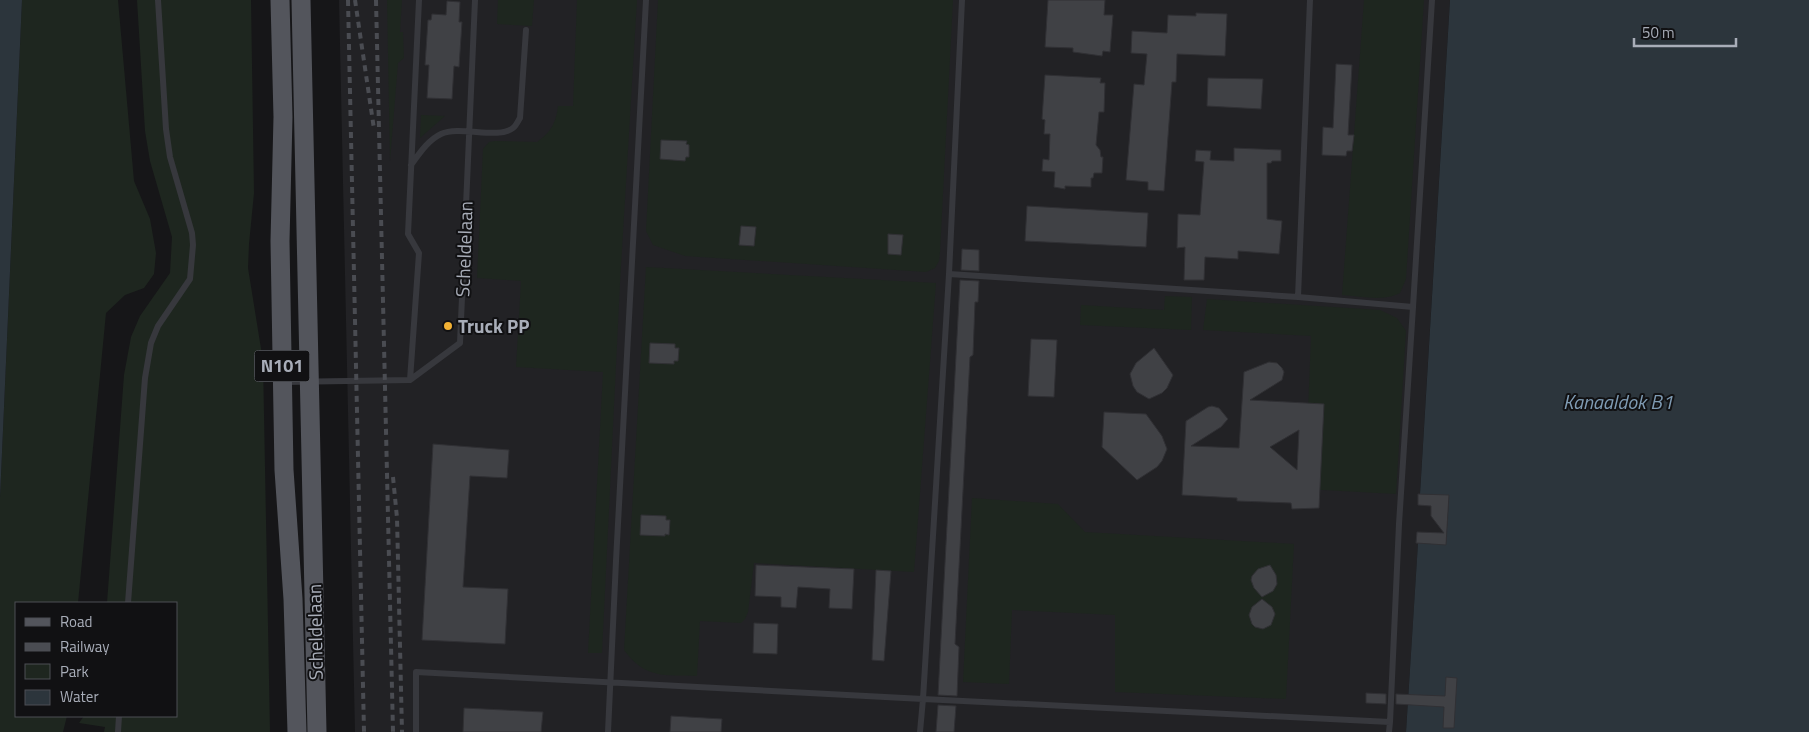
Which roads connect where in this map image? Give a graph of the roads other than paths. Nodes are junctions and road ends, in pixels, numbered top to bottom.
1 (158, 0) edge
2 (280, 0) edge
3 (301, 0) edge
4 (419, 0) edge
5 (475, 0) edge
6 (646, 0) edge
7 (962, 0) edge
8 (1310, 0) edge
9 (1432, 0) edge
10 (526, 30) dead end
11 (469, 132) junction
12 (411, 164) junction
13 (949, 274) junction
14 (1298, 297) junction
15 (1412, 307) junction
16 (410, 380) junction
17 (283, 382) junction
18 (309, 382) junction
19 (128, 602) edge
20 (611, 682) junction
21 (923, 699) junction
22 (119, 717) edge
23 (1390, 722) junction
24 (118, 732) edge
25 (297, 732) edge
26 (317, 732) edge
27 (416, 732) edge
28 (608, 732) edge
29 (920, 732) edge
30 (1390, 732) edge

1 - 19 lane
2 - 17 main road, Scheldelaan / N101
3 - 18 main road, Scheldelaan / N101
4 - 12 lane
5 - 11 lane, Scheldelaan
6 - 20 lane
7 - 13 lane
8 - 14 lane
9 - 15 lane
10 - 11 lane
11 - 12 lane
11 - 16 lane, Scheldelaan
12 - 16 lane
13 - 14 lane
13 - 21 lane
14 - 15 lane
15 - 23 lane
16 - 18 lane
17 - 18 lane
17 - 25 main road, Scheldelaan / N101
18 - 26 main road, Scheldelaan / N101
20 - 21 lane
20 - 27 lane
20 - 28 lane
21 - 23 lane
21 - 29 lane
22 - 24 lane
23 - 30 lane

